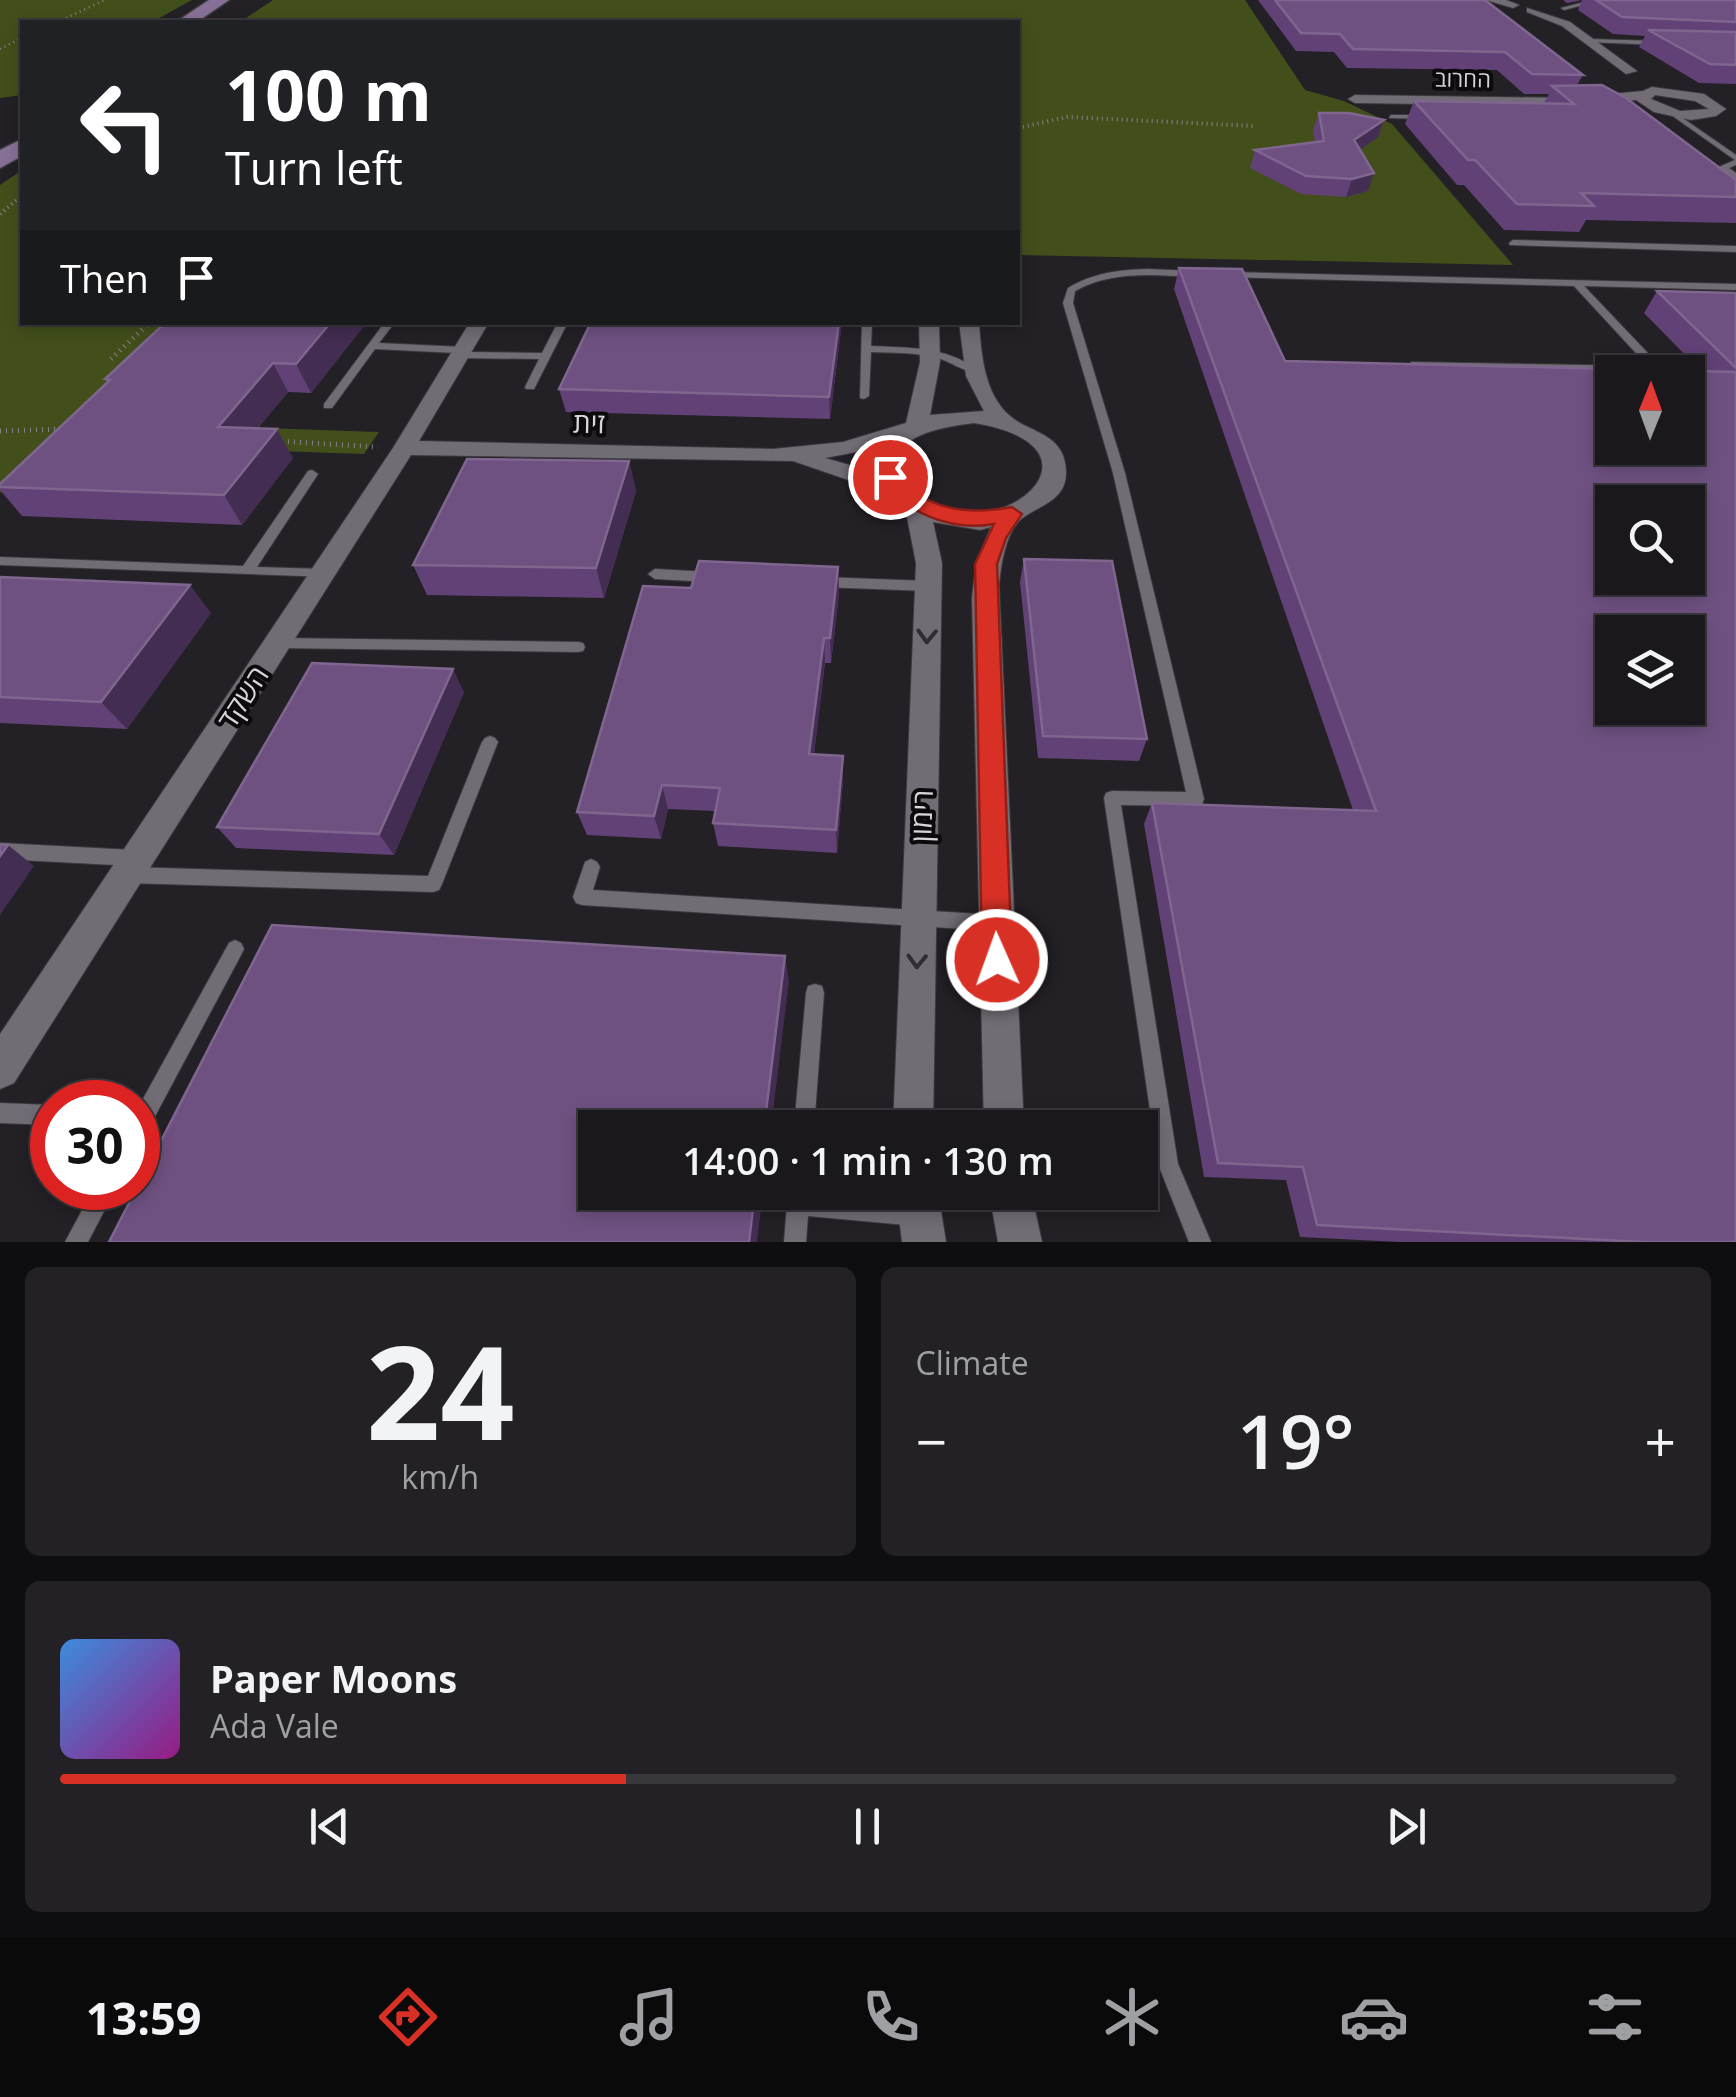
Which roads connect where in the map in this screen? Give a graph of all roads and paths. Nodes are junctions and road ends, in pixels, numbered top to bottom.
1 (106, 0) edge
2 (1491, 0) edge
3 (1598, 0) edge
4 (1512, 3) edge
5 (229, 4) edge
6 (1558, 6) edge
7 (1531, 10) junction
8 (61, 20) edge
9 (190, 20) edge
10 (1566, 24) junction
11 (1590, 41) junction
12 (1661, 43) edge
13 (1631, 71) junction
14 (1645, 94) junction
15 (1693, 95) junction
16 (1355, 99) dead end
17 (1736, 101) edge
18 (1570, 102) junction
19 (1736, 110) edge
20 (1667, 111) junction
21 (1712, 113) junction
22 (1392, 117) dead end
23 (1442, 118) edge
24 (1255, 126) dead end
25 (1020, 128) edge
26 (1703, 134) junction
27 (1736, 160) edge
28 (1736, 177) edge
29 (20, 197) edge
30 (0, 214) edge
31 (1513, 243) dead end
32 (1736, 249) edge
33 (1239, 275) junction
34 (1576, 283) junction
35 (1736, 287) edge
36 (1247, 292) edge
37 (147, 325) edge
38 (388, 325) edge
39 (478, 325) edge
40 (562, 325) edge
41 (868, 325) edge
42 (929, 325) edge
43 (970, 325) edge
44 (373, 346) junction
45 (866, 349) junction
46 (462, 352) junction
47 (930, 352) junction
48 (546, 356) junction
49 (111, 359) dead end
50 (1400, 364) edge
51 (972, 370) junction
52 (530, 388) dead end
53 (864, 396) dead end
54 (328, 406) dead end
55 (1003, 422) junction
56 (73, 430) edge
57 (0, 431) edge
58 (909, 431) junction
59 (268, 440) edge
60 (404, 448) junction
61 (773, 456) junction
62 (312, 474) dead end
63 (908, 497) junction
64 (1012, 514) junction
65 (0, 561) edge
66 (247, 571) junction
67 (323, 574) junction
68 (656, 574) dead end
69 (734, 578) edge
70 (812, 581) edge
71 (929, 586) junction
72 (278, 643) junction
73 (578, 647) dead end
74 (490, 742) dead end
75 (0, 851) edge
76 (132, 866) junction
77 (591, 867) dead end
78 (918, 916) junction
79 (996, 922) junction
80 (234, 949) dead end
81 (815, 992) dead end
82 (0, 1069) edge
83 (160, 1084) edge
84 (805, 1110) edge
85 (913, 1110) edge
86 (1003, 1110) edge
87 (0, 1113) edge
88 (30, 1114) edge
89 (93, 1210) edge
90 (798, 1210) edge
91 (875, 1210) edge
92 (1014, 1210) edge
93 (920, 1217) edge
94 (76, 1242) edge
95 (794, 1242) edge
96 (1020, 1242) edge
97 (1200, 1242) edge

1 - 8 path
2 - 4 street
3 - 6 lane
4 - 7 street
5 - 9 main road
6 - 7 street
6 - 10 street
7 - 10 street
10 - 11 street
11 - 12 lane
11 - 13 street
13 - 14 street
13 - 15 street
14 - 15 street, החרוב
14 - 18 street, החרוב
14 - 20 street
15 - 17 street
15 - 21 street
16 - 18 street, החרוב
18 - 20 street, החרוב
19 - 21 street
20 - 21 street, החרוב
20 - 26 lane
21 - 26 lane
22 - 23 lane
24 - 25 path
26 - 27 lane
27 - 28 lane
29 - 30 path
31 - 32 lane
33 - 34 lane
33 - 36 lane
33 - 97 lane
34 - 35 lane
34 - 50 lane
37 - 49 path
38 - 44 lane
39 - 46 street, השקד
40 - 48 lane
41 - 45 lane
42 - 47 street
43 - 51 street
44 - 46 lane
44 - 54 lane
45 - 47 lane
45 - 53 lane
46 - 48 lane
46 - 60 street, השקד
47 - 51 lane
47 - 58 street
48 - 52 lane
51 - 55 street
55 - 58 street
55 - 64 street
56 - 57 path
58 - 61 street, זית
58 - 63 street
59 - 60 path
60 - 61 street, זית
60 - 67 street, השקד
61 - 63 street, זית
62 - 66 lane
63 - 64 street
63 - 71 street, רימון
64 - 79 street
65 - 66 lane
66 - 67 lane
67 - 72 street, השקד
68 - 69 lane
70 - 71 lane
71 -> 78 street, רימון
72 - 73 lane
72 - 76 street, השקד
74 - 76 lane
75 - 76 lane
76 - 82 street, השקד
77 - 78 lane
78 - 79 lane
78 -> 85 street, רימון
79 - 86 street
80 - 83 lane
81 - 84 lane
87 - 88 lane
89 - 94 lane
90 - 95 lane
91 - 93 lane
92 - 96 street

